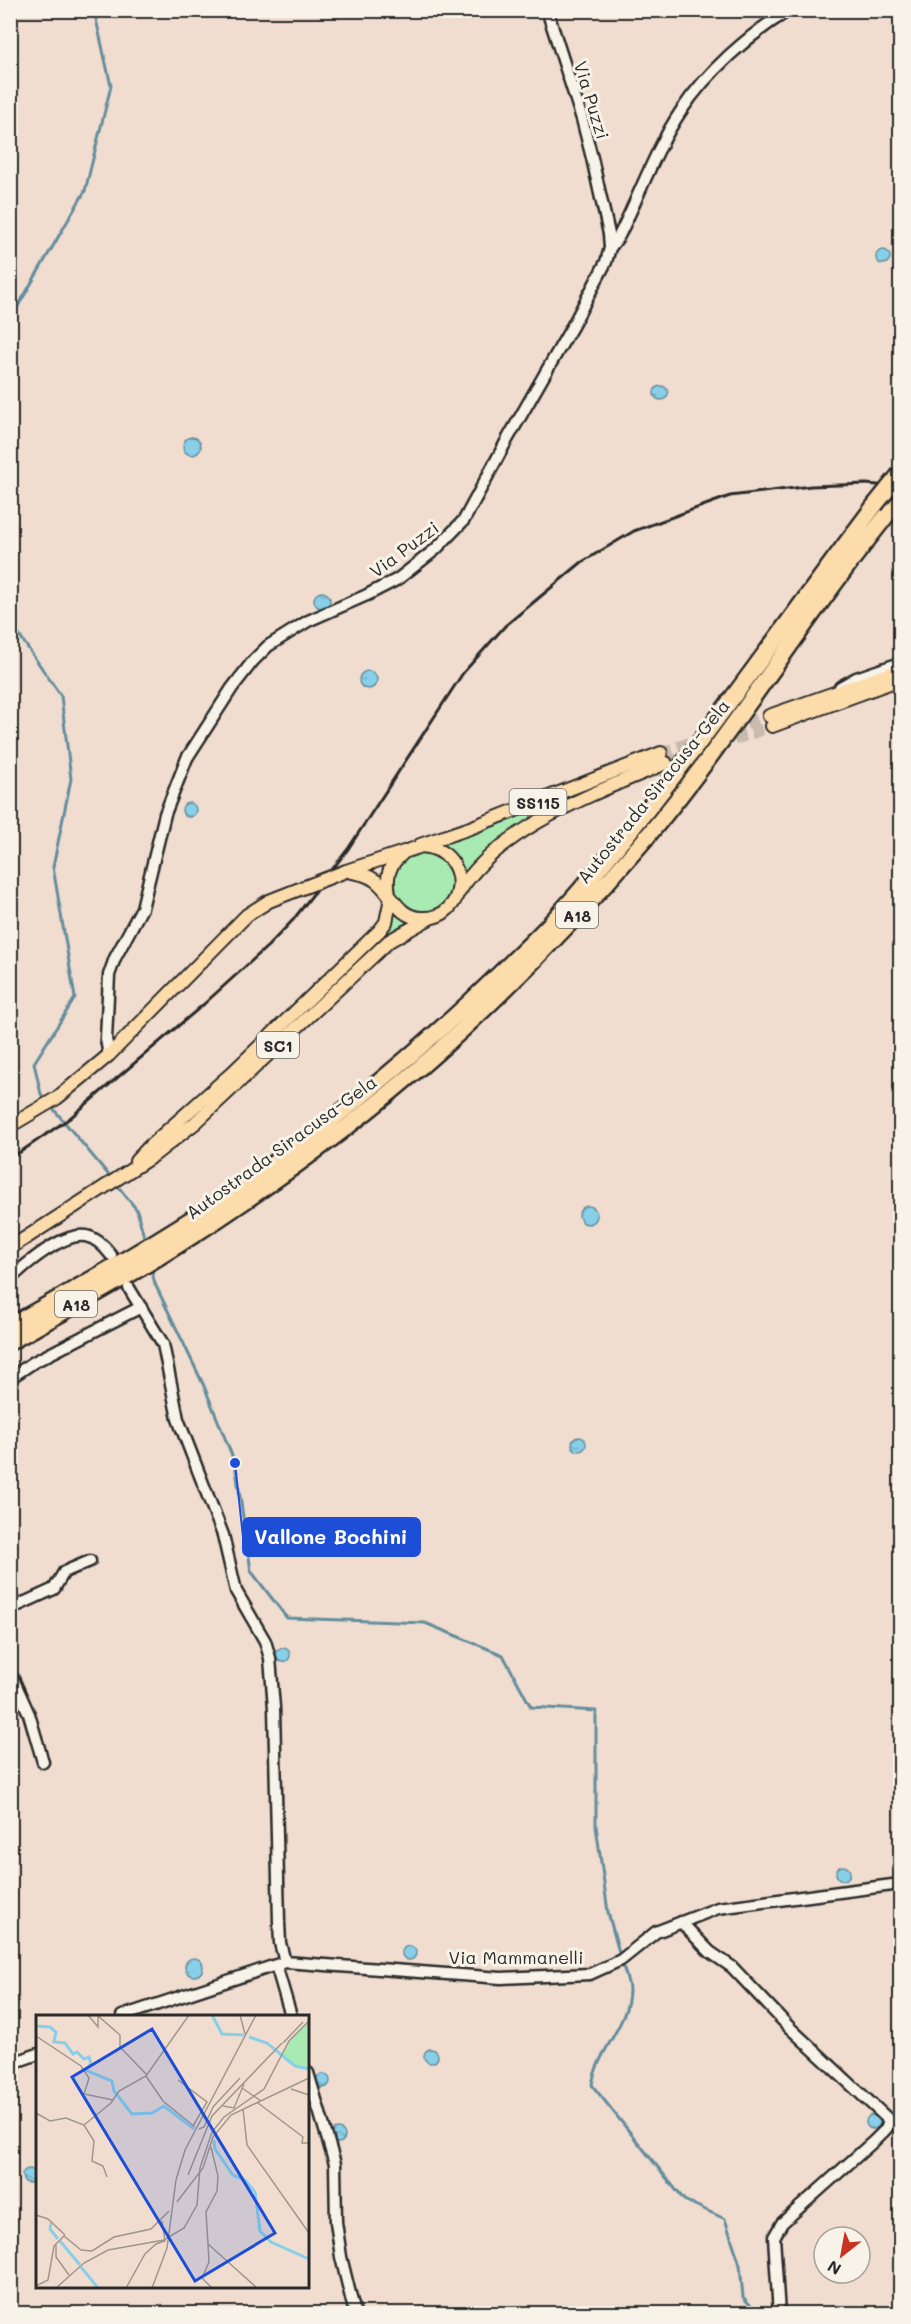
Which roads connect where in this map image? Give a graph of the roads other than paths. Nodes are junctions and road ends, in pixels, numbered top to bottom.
1 (547, 10) edge
2 (789, 10) edge
3 (610, 248) junction
4 (900, 474) edge
5 (898, 502) edge
6 (900, 663) edge
7 (900, 672) edge
8 (900, 679) edge
9 (829, 694) junction
10 (854, 695) junction
11 (409, 849) junction
12 (346, 871) junction
13 (457, 896) junction
14 (390, 897) junction
15 (430, 918) junction
16 (109, 1055) junction
17 (10, 1126) edge
18 (125, 1173) junction
19 (174, 1239) junction
20 (10, 1248) edge
21 (111, 1255) dead end
22 (140, 1260) junction
23 (10, 1279) edge
24 (129, 1288) dead end
25 (141, 1307) junction
26 (10, 1326) edge
27 (10, 1342) edge
28 (10, 1378) edge
29 (90, 1561) dead end
30 (10, 1609) edge
31 (10, 1672) edge
32 (43, 1762) dead end
33 (900, 1884) edge
34 (681, 1922) junction
35 (280, 1964) junction
36 (125, 2015) edge
37 (291, 2015) edge
38 (36, 2055) edge
39 (10, 2064) edge
40 (309, 2076) edge
41 (355, 2313) edge
42 (779, 2313) edge

1 - 3 street, Via Puzzi
2 - 3 street
3 - 16 street, Via Puzzi
4 - 19 highway, Autostrada Siracusa-Gela / A18, bridge
5 - 19 highway, Autostrada Siracusa-Gela / A18
6 - 9 street
7 - 9 main road
7 - 10 street
8 - 10 main road
9 - 10 main road
11 - 12 main road
11 - 13 main road
11 - 13 main road, SS115
11 - 14 main road
12 - 14 main road
12 - 16 main road, bridge
13 - 15 main road
14 - 15 main road
14 - 18 main road, SC1
15 - 18 main road, SC1
16 - 17 main road
18 - 20 main road
19 - 22 highway, A18
21 - 23 street
22 - 26 highway, A18
22 - 27 highway, A18
24 - 25 street
25 - 28 street
25 - 35 street
29 - 30 street
31 - 32 street
33 - 34 street, Via Mammanelli
34 - 35 street, Via Mammanelli
34 - 42 street
35 - 36 street, Via Mammanelli
35 - 37 street
38 - 39 street
40 - 41 street

